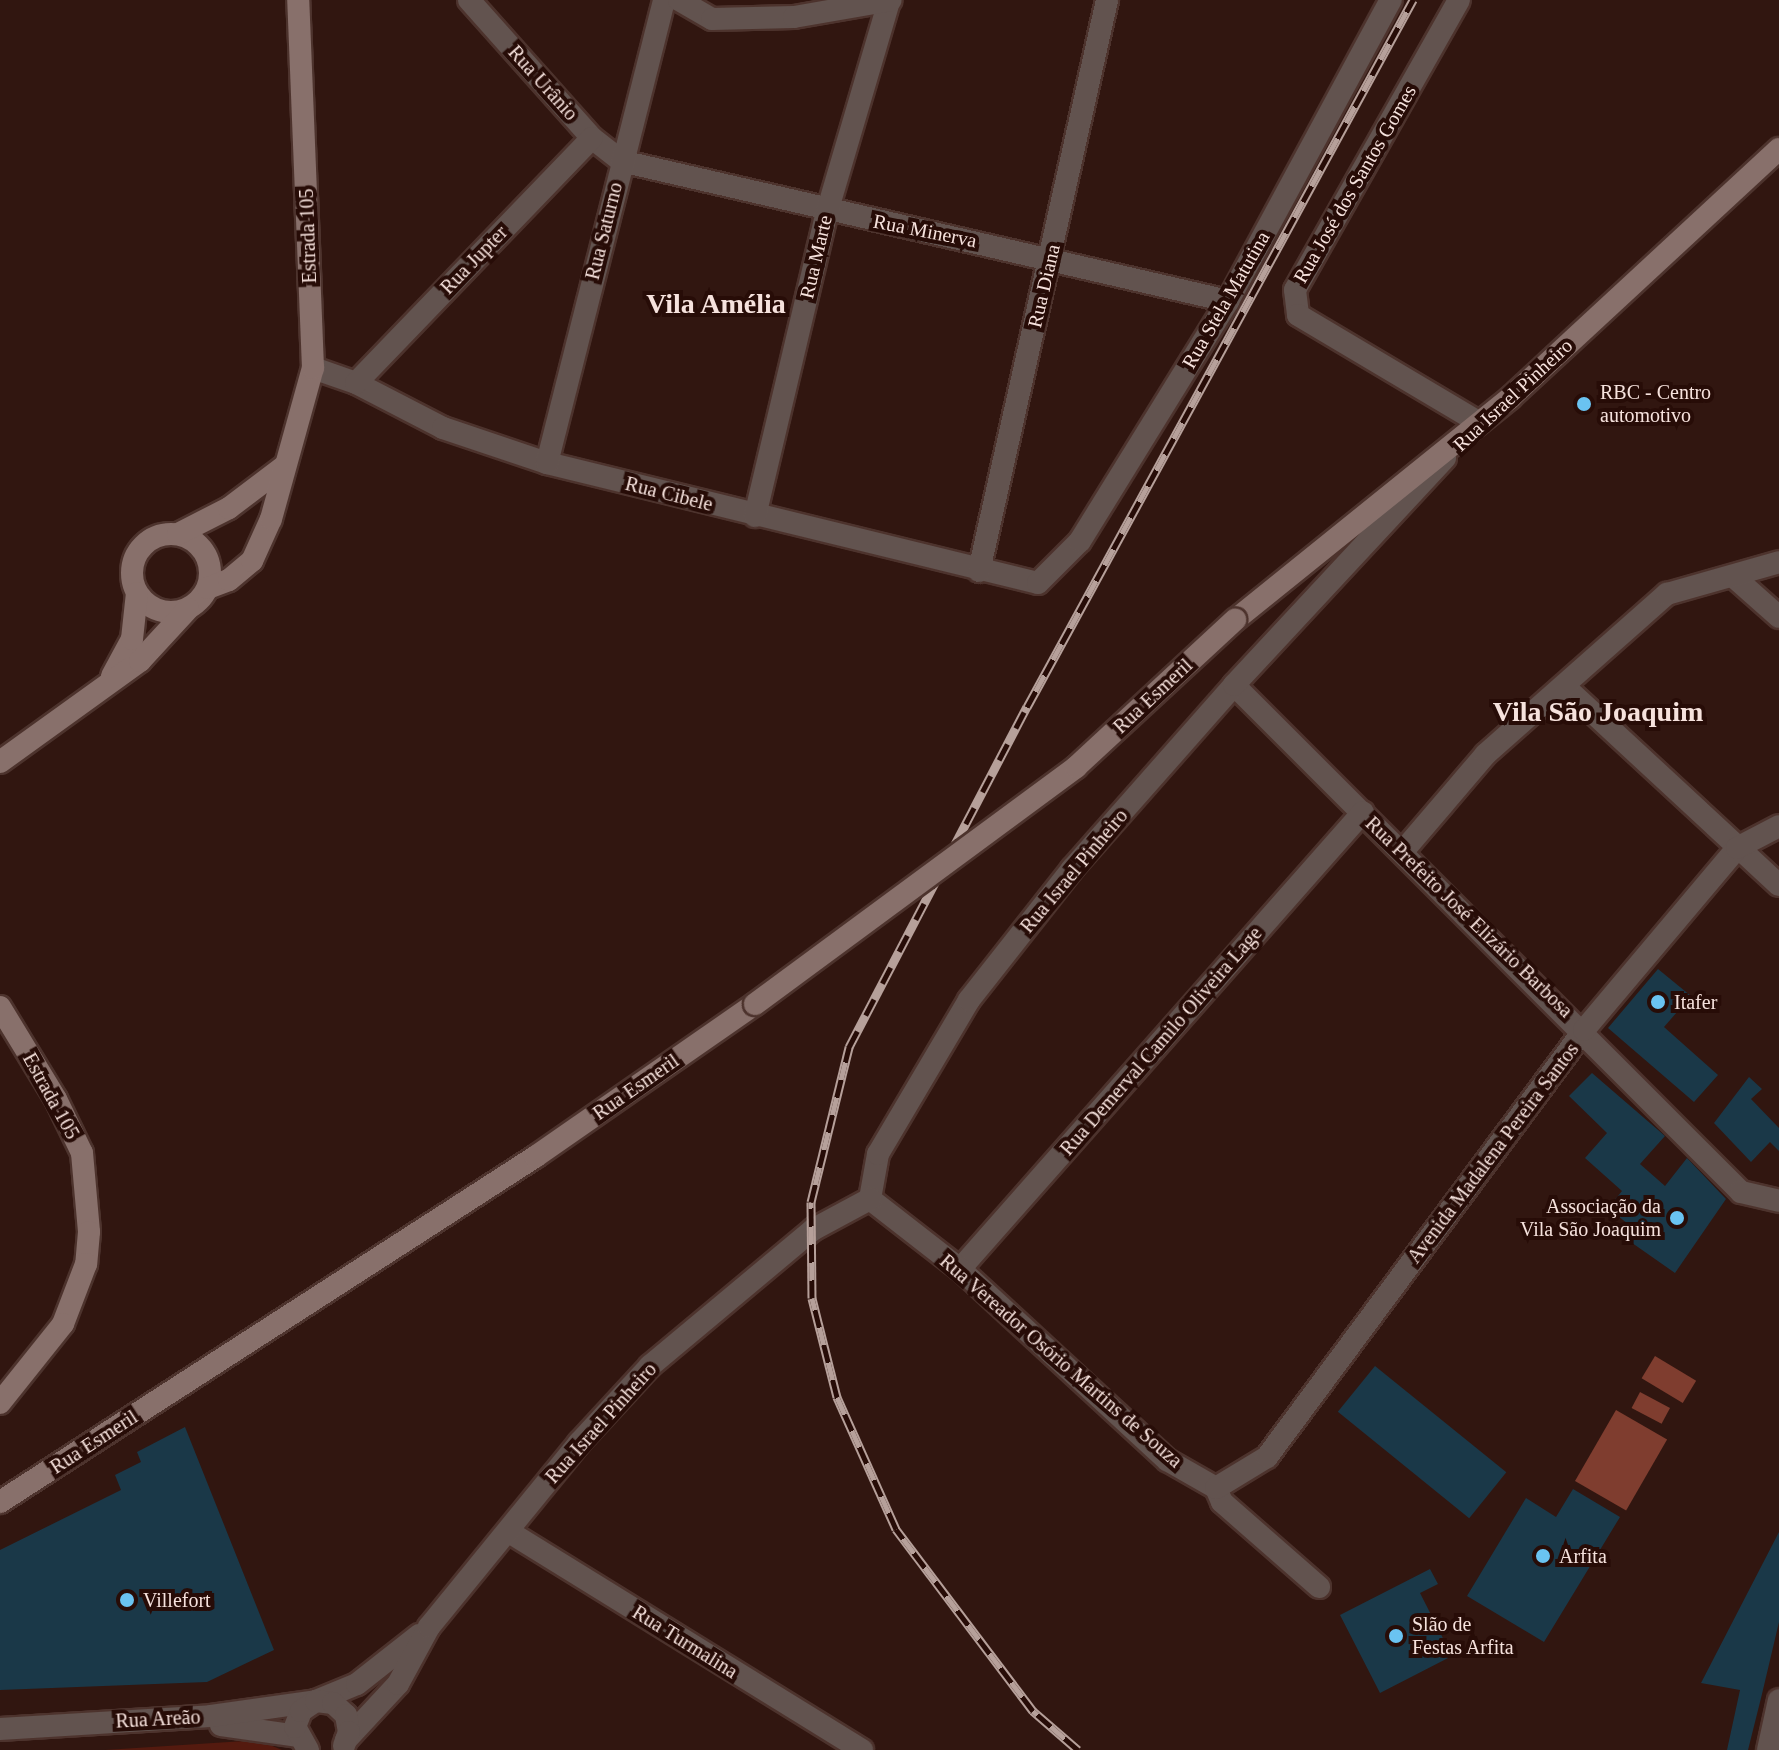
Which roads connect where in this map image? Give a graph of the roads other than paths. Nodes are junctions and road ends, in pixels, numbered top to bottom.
1 (298, 0) edge
2 (469, 0) edge
3 (664, 0) edge
4 (679, 0) edge
5 (890, 0) edge
6 (1107, 0) edge
7 (1391, 0) edge
8 (1459, 0) edge
9 (592, 138) junction
10 (1779, 149) edge
11 (621, 161) junction
12 (827, 212) junction
13 (1051, 257) junction
14 (1228, 301) junction
15 (313, 368) junction
16 (356, 383) junction
17 (1478, 422) junction
18 (547, 463) junction
19 (283, 467) junction
20 (755, 516) junction
21 (178, 534) junction
22 (1779, 562) edge
23 (979, 571) junction
24 (1734, 577) junction
25 (1038, 583) joint
26 (208, 588) junction
27 (137, 593) junction
28 (188, 609) junction
29 (1779, 617) edge
30 (109, 680) junction
31 (1234, 685) junction
32 (1564, 686) junction
33 (0, 762) edge
34 (1363, 812) junction
35 (1779, 826) edge
36 (1737, 848) junction
37 (1404, 850) junction
38 (1779, 885) edge
39 (0, 1007) edge
40 (1584, 1030) junction
41 (870, 1199) junction
42 (1779, 1201) edge
43 (960, 1269) junction
44 (0, 1403) edge
45 (1216, 1488) junction
46 (0, 1502) edge
47 (509, 1532) junction
48 (1319, 1587) dead end
49 (429, 1627) junction
50 (1779, 1700) edge
51 (316, 1701) junction
52 (0, 1729) edge
53 (0, 1742) edge
54 (302, 1745) edge
55 (344, 1747) edge
56 (862, 1750) edge
57 (1768, 1750) edge

1 - 15 main road, Estrada 105
2 - 9 street, Rua Urânio
3 - 11 street, Rua Saturno
4 - 5 street
5 - 12 street, Rua Marte
6 - 13 street, Rua Diana
7 - 14 street, Rua Stela Matutina
8 - 17 street, Rua José dos Santos Gomes
9 - 11 street, Rua Urânio
9 - 16 street, Rua Jupter
10 - 17 main road, Rua Israel Pinheiro
11 - 12 street, Rua Minerva
11 - 18 street, Rua Saturno
12 - 13 street, Rua Minerva
12 - 20 street, Rua Marte
13 - 14 street, Rua Minerva
13 - 23 street, Rua Diana
14 - 25 street, Rua Stela Matutina
15 - 16 street, Rua Cibele
15 - 19 main road, Estrada 105
16 - 18 street, Rua Cibele
17 - 31 street, Rua Israel Pinheiro
17 - 46 main road, Rua Esmeril, bridge
18 - 20 street, Rua Cibele
19 - 21 main road
19 - 26 main road, Estrada 105
20 - 23 street, Rua Cibele
21 - 26 main road
21 - 27 main road
22 - 24 street
23 - 25 street, Rua Cibele
24 - 29 street
24 - 32 street
26 - 28 main road
27 - 28 main road
27 - 30 main road
28 - 30 main road
30 - 33 main road
31 - 34 street, Rua Prefeito José Elizário Barbosa
31 - 41 street, Rua Israel Pinheiro
32 - 36 street
32 - 37 street
34 - 37 street, Rua Prefeito José Elizário Barbosa
34 - 43 street, Rua Demerval Camilo Oliveira Lage
35 - 36 street, Avenida Madalena Pereira Santos
36 - 38 street
36 - 40 street, Avenida Madalena Pereira Santos
37 - 40 street, Rua Prefeito José Elizário Barbosa
39 - 44 main road, Estrada 105
40 - 42 street, Rua Prefeito José Elizário Barbosa
40 - 45 street, Avenida Madalena Pereira Santos
41 - 43 street, Rua Vereador Osório Martins de Souza
41 - 47 street, Rua Israel Pinheiro
43 - 45 street, Rua Vereador Osório Martins de Souza
45 - 48 street, Rua Vereador Osório Martins de Souza
47 - 49 street, Rua Israel Pinheiro
47 - 56 street, Rua Turmalina
49 - 51 street, Rua Israel Pinheiro
49 - 55 street, Rua Israel Pinheiro
50 - 57 street
51 - 52 street, Rua Areão
51 - 54 street
51 - 55 street
53 - 54 street, Rua Areão

